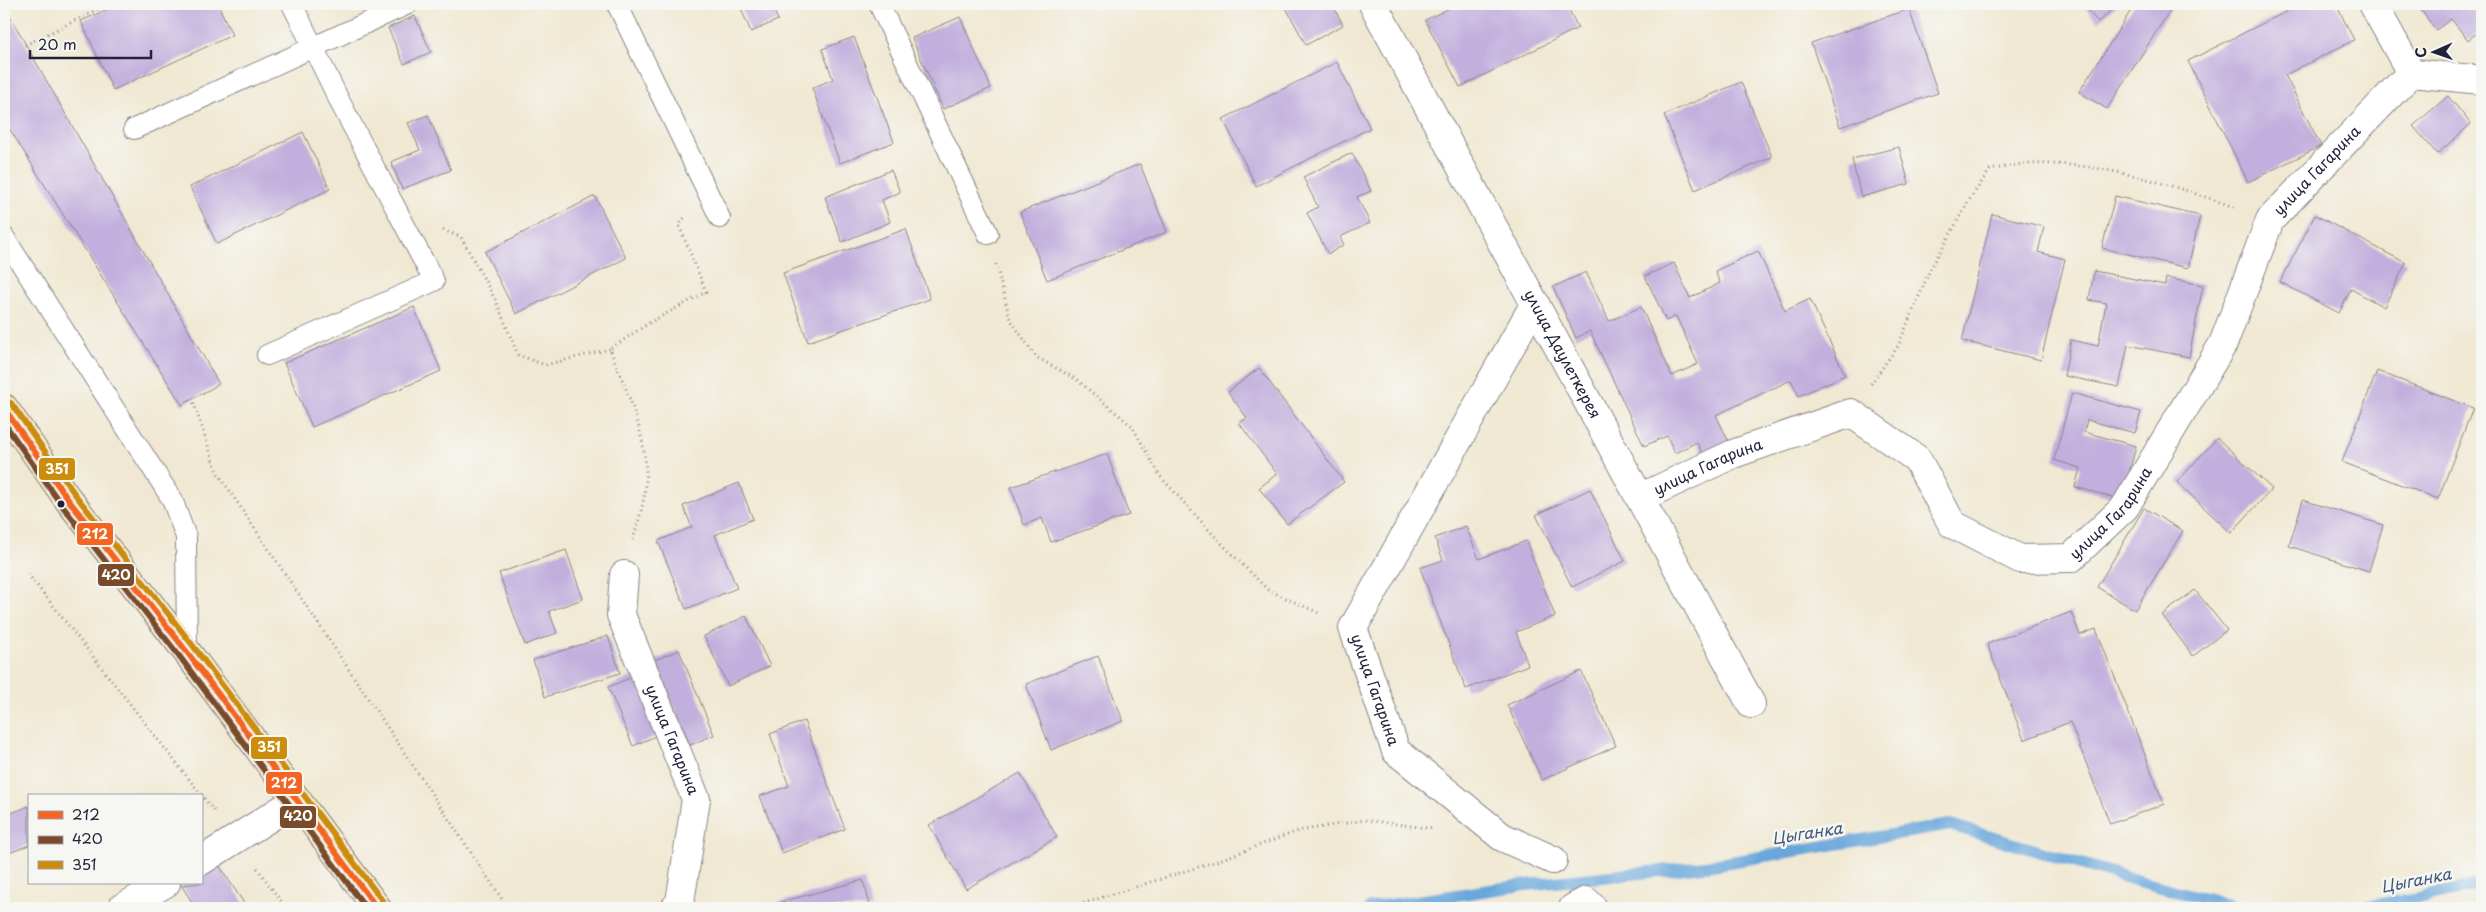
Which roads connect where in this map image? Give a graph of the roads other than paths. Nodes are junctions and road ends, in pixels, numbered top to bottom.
1 (292, 4) edge
2 (408, 4) edge
3 (617, 4) edge
4 (879, 4) edge
5 (1373, 4) edge
6 (2373, 4) edge
7 (313, 47) junction
8 (2411, 73) junction
9 (2482, 80) edge
10 (134, 129) dead end
11 (720, 218) dead end
12 (988, 234) road end
13 (4, 237) edge
14 (1535, 303) junction
15 (266, 355) dead end
16 (4, 408) edge
17 (1640, 498) junction
18 (624, 575) road end
19 (187, 652) junction
20 (1751, 704) dead end
21 (297, 800) junction
22 (202, 860) edge
23 (1553, 860) dead end
24 (164, 884) edge
25 (122, 908) edge
26 (377, 908) edge
27 (675, 908) edge
28 (1574, 908) edge
29 (1593, 908) edge

1 - 7 lane
2 - 7 lane
3 - 11 lane
4 - 12 lane
5 - 14 street, улица Даулеткерея
6 - 8 street
7 - 10 lane
7 - 15 lane
8 - 9 street
8 - 17 street, улица Гагарина
13 - 19 lane
14 - 17 street, улица Даулеткерея
14 - 23 street, улица Гагарина
16 - 19 main road
17 - 20 street, улица Даулеткерея
18 - 27 street, улица Гагарина
19 - 21 main road
21 - 22 street
21 - 26 main road
24 - 25 street
28 - 29 street

